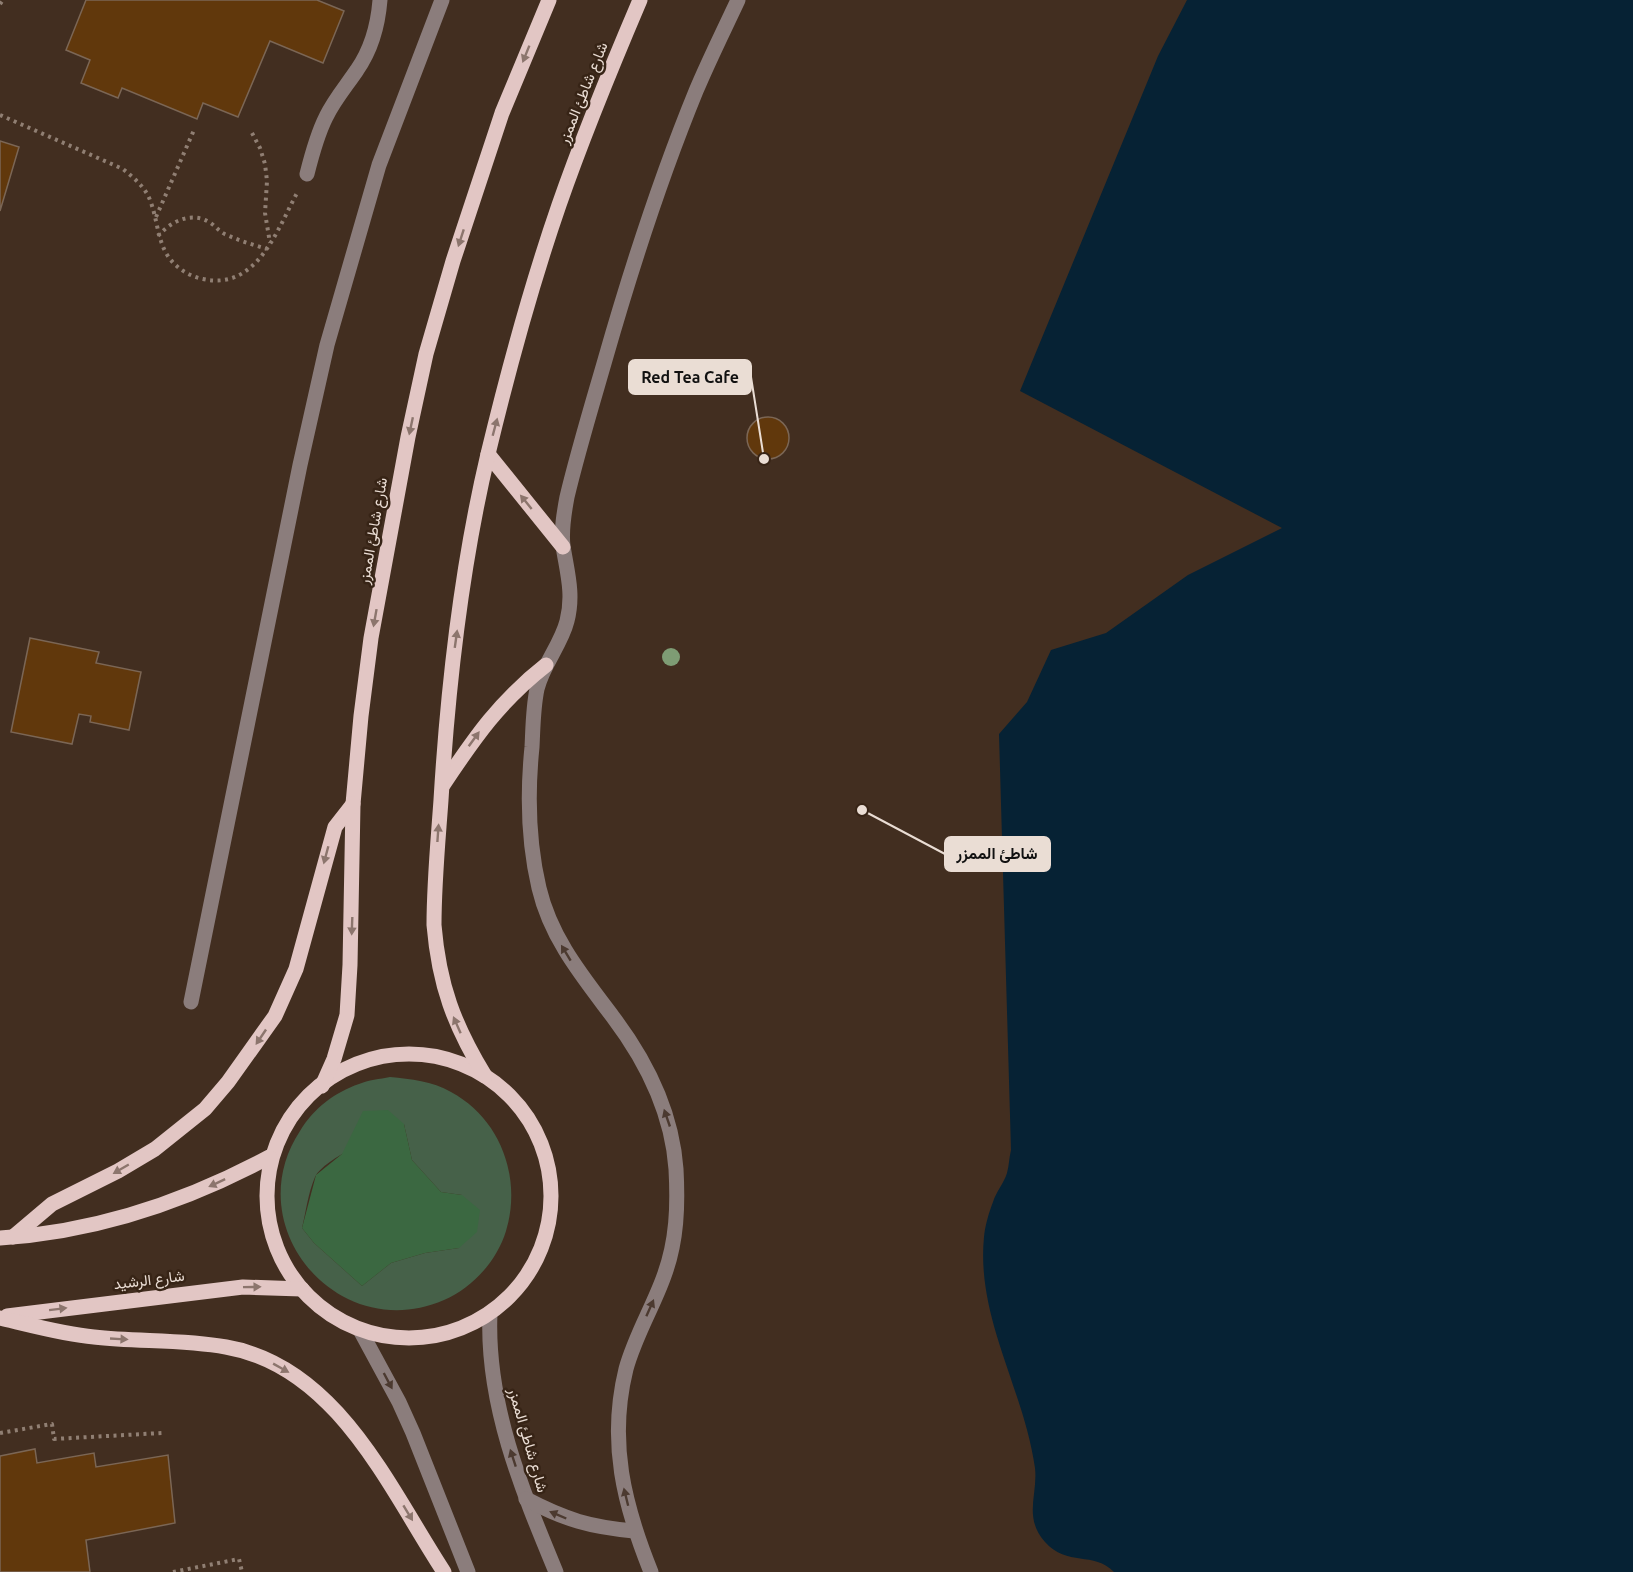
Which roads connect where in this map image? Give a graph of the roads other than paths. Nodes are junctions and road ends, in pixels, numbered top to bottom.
1 (380, 0) edge
2 (442, 0) edge
3 (549, 0) edge
4 (640, 0) edge
5 (738, 0) edge
6 (307, 174) road end
7 (488, 454) junction
8 (563, 547) junction
9 (546, 665) junction
10 (442, 788) junction
11 (353, 804) junction
12 (191, 1002) dead end
13 (485, 1076) junction
14 (322, 1086) junction
15 (269, 1157) junction
16 (7, 1237) edge
17 (302, 1289) junction
18 (490, 1313) junction
19 (0, 1317) edge
20 (360, 1330) junction
21 (526, 1499) junction
22 (634, 1531) junction
23 (444, 1572) edge
24 (468, 1572) edge
25 (556, 1572) edge
26 (651, 1572) edge

1 - 6 street
2 - 12 street
3 -> 11 main road, شارع شاطئ الممزر
7 -> 4 main road, شارع شاطئ الممزر
5 - 8 street
8 -> 7 main road
10 -> 7 main road, شارع شاطئ الممزر
8 - 9 street
10 -> 9 main road
22 -> 9 street
13 -> 10 main road, شارع شاطئ الممزر
11 -> 14 main road, شارع شاطئ الممزر
11 -> 16 main road
13 - 14 main road
13 - 18 main road
14 - 15 main road
15 -> 16 main road
15 - 17 main road
19 -> 17 main road, شارع الرشيد
17 - 20 main road
18 - 20 main road
21 -> 18 street, شارع شاطئ الممزر
19 -> 23 main road
20 -> 24 street
22 -> 21 street
21 - 25 street, شارع شاطئ الممزر
22 - 26 street

